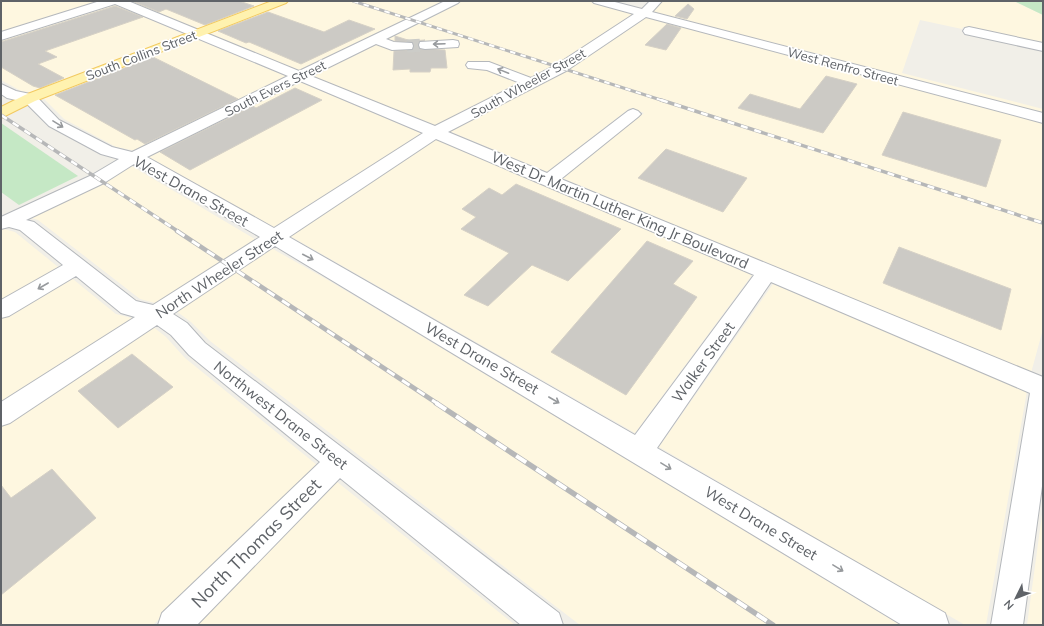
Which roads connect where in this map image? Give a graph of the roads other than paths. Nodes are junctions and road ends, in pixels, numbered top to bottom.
1 (112, 1) edge
2 (118, 1) edge
3 (282, 1) edge
4 (454, 1) edge
5 (598, 1) edge
6 (656, 1) edge
7 (644, 13) junction
8 (969, 31) dead end
9 (196, 34) junction
10 (1, 36) edge
11 (454, 44) dead end
12 (425, 45) tunnel mouth
13 (407, 46) tunnel mouth
14 (1043, 47) edge
15 (375, 49) junction
16 (473, 65) dead end
17 (299, 76) junction
18 (532, 83) junction
19 (1, 88) edge
20 (30, 98) junction
21 (1, 113) edge
22 (633, 114) dead end
23 (1043, 118) edge
24 (436, 132) junction
25 (134, 157) junction
26 (549, 180) junction
27 (4, 222) edge
28 (274, 238) junction
29 (77, 266) junction
30 (767, 273) junction
31 (1, 310) edge
32 (157, 314) junction
33 (1043, 388) edge
34 (1, 415) edge
35 (639, 451) junction
36 (339, 461) junction
37 (174, 625) edge
38 (547, 625) edge
39 (933, 625) edge
40 (1007, 625) edge

1 - 10 street
2 - 9 street, West Dr Martin Luther King Jr Boulevard
3 - 9 main road, South Collins Street
4 - 15 street, South Evers Street
5 - 7 street, West Renfro Street
6 - 7 street, South Wheeler Street
7 - 18 street, South Wheeler Street
7 - 23 street, West Renfro Street
8 - 14 street
9 - 17 street, West Dr Martin Luther King Jr Boulevard
9 - 20 main road, South Collins Street
11 -> 12 street
13 - 15 street
15 - 17 street, South Evers Street
18 -> 16 street
17 - 24 street, West Dr Martin Luther King Jr Boulevard
17 - 25 street, South Evers Street
18 - 24 street, South Wheeler Street
19 - 20 street
20 - 21 main road, South Collins Street
20 -> 25 street, West Drane Street
22 - 26 street
24 - 26 street, West Dr Martin Luther King Jr Boulevard
24 - 28 street, North Wheeler Street
25 - 27 street, South Evers Street
25 - 28 street, West Drane Street
26 - 30 street, West Dr Martin Luther King Jr Boulevard
27 - 29 street, Northwest Drane Street
28 - 32 street, North Wheeler Street
28 -> 35 street, West Drane Street
29 -> 31 street
29 - 32 street, Northwest Drane Street
30 - 33 street, West Dr Martin Luther King Jr Boulevard
30 - 35 street, Walker Street
32 - 34 street, North Wheeler Street
32 - 36 street, Northwest Drane Street
33 - 40 street
35 -> 39 street, West Drane Street
36 - 37 street, North Thomas Street
36 - 38 street, Northwest Drane Street

